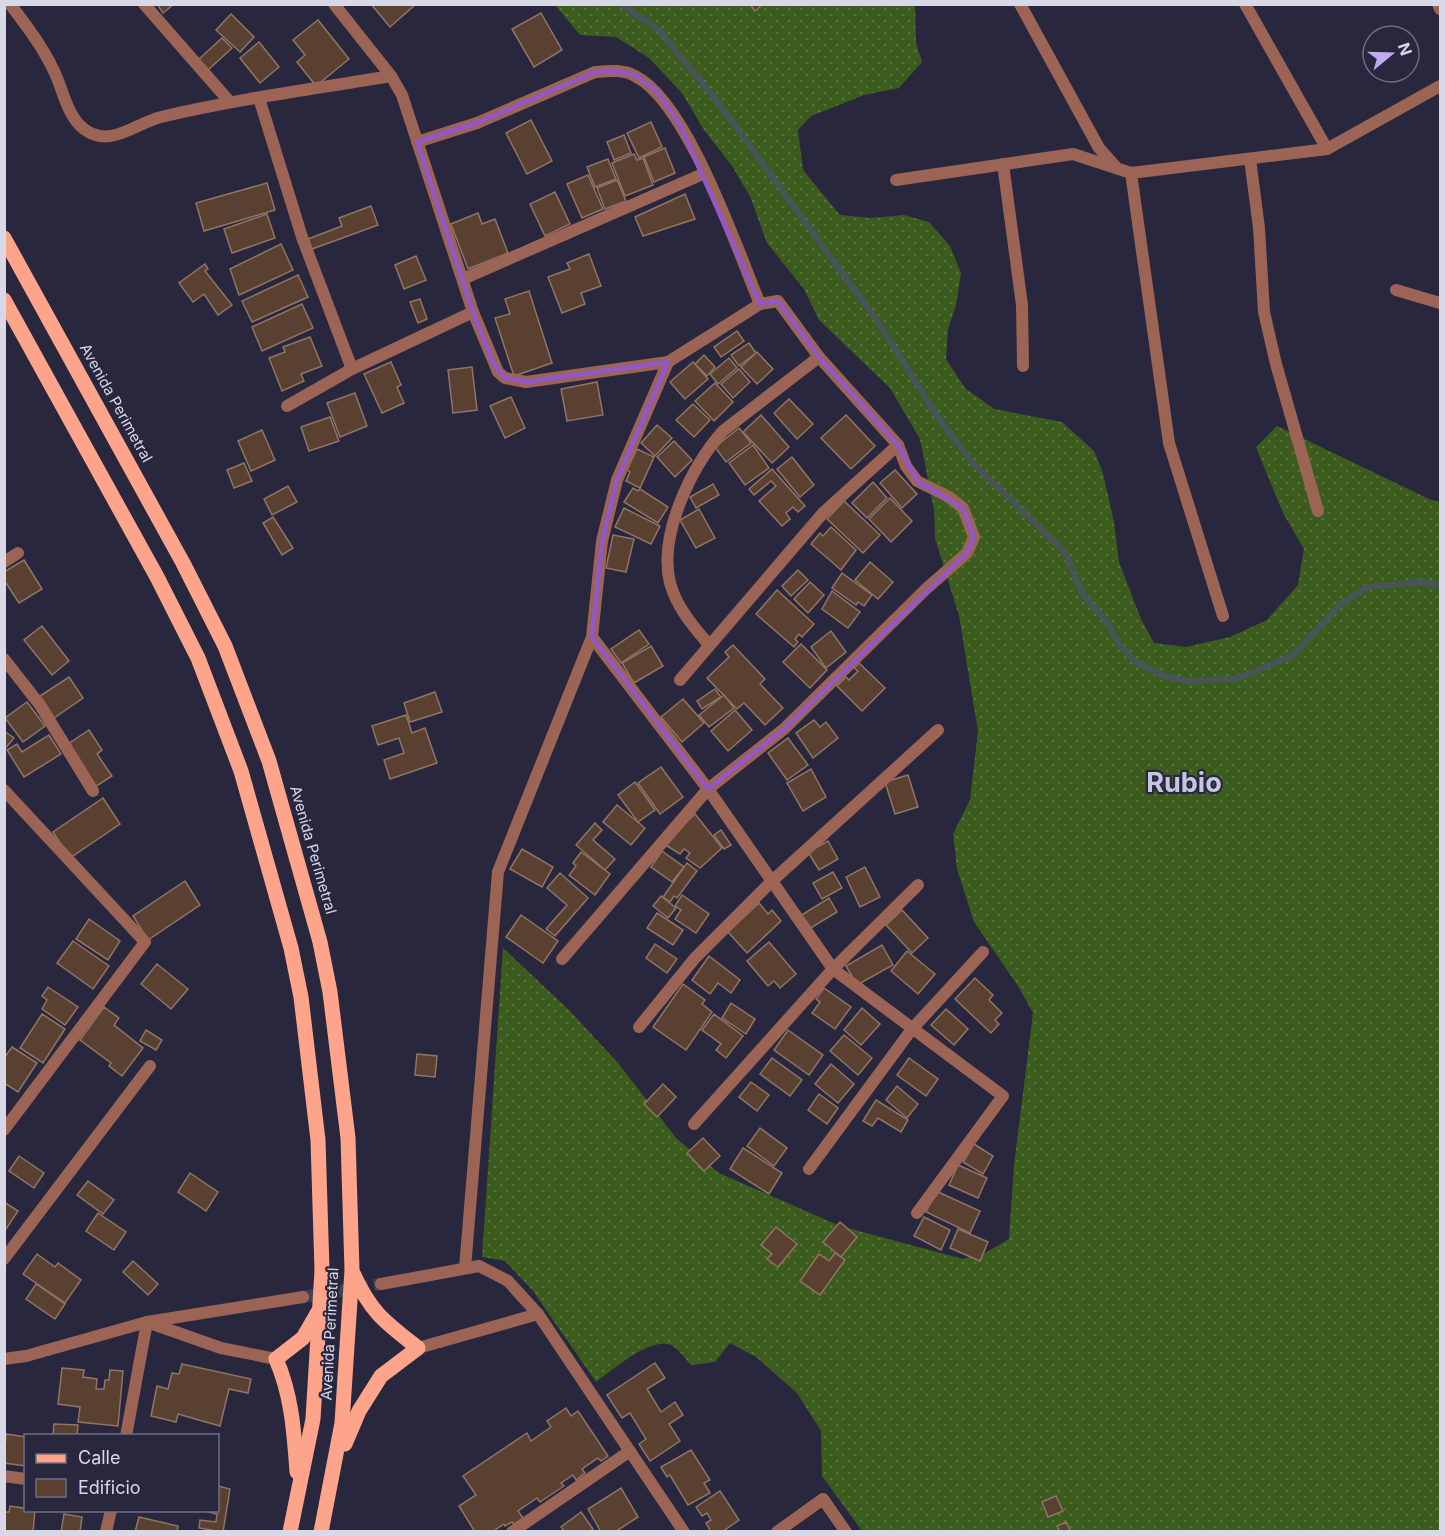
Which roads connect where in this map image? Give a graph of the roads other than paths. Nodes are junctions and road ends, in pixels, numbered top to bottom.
1 (10, 4) edge
2 (144, 4) edge
3 (334, 4) edge
4 (1020, 4) edge
5 (1245, 4) edge
6 (1438, 4) edge
7 (1440, 9) edge
8 (391, 75) junction
9 (1440, 86) edge
10 (259, 99) junction
11 (230, 101) junction
12 (417, 142) junction
13 (1327, 149) junction
14 (1250, 159) junction
15 (1003, 164) junction
16 (1116, 167) junction
17 (705, 173) junction
18 (1131, 173) junction
19 (896, 180) dead end
20 (4, 238) edge
21 (463, 279) junction
22 (1396, 290) dead end
23 (4, 300) edge
24 (1440, 303) edge
25 (760, 304) junction
26 (473, 312) junction
27 (819, 357) junction
28 (668, 362) junction
29 (1023, 366) dead end
30 (352, 369) junction
31 (287, 406) dead end
32 (898, 445) junction
33 (1318, 510) dead end
34 (18, 554) dead end
35 (4, 562) edge
36 (1223, 616) dead end
37 (592, 637) junction
38 (708, 645) junction
39 (4, 659) edge
40 (680, 680) dead end
41 (938, 730) dead end
42 (708, 789) junction
43 (4, 790) edge
44 (93, 791) dead end
45 (772, 881) junction
46 (918, 885) dead end
47 (983, 952) dead end
48 (562, 959) dead end
49 (833, 969) junction
50 (639, 1027) dead end
51 (912, 1029) junction
52 (150, 1066) dead end
53 (694, 1124) dead end
54 (4, 1130) edge
55 (809, 1169) dead end
56 (917, 1213) dead end
57 (4, 1259) edge
58 (465, 1268) junction
59 (352, 1270) junction
60 (381, 1284) tunnel mouth
61 (303, 1297) tunnel mouth
62 (320, 1309) junction
63 (538, 1314) junction
64 (147, 1322) junction
65 (418, 1348) junction
66 (4, 1359) edge
67 (276, 1359) junction
68 (126, 1434) edge
69 (630, 1451) junction
70 (4, 1476) edge
71 (332, 1477) junction
72 (24, 1479) edge
73 (298, 1492) junction
74 (111, 1512) edge
75 (106, 1532) edge
76 (290, 1532) edge
77 (321, 1532) edge
78 (512, 1532) edge
79 (684, 1532) edge
80 (777, 1532) edge
81 (846, 1532) edge

1 - 11 street
2 - 11 street
3 - 8 street
4 - 16 street
5 - 13 street
6 - 7 street
8 - 10 street
8 - 12 street
9 - 13 street
10 - 11 street
10 - 30 street
12 - 17 street
12 - 21 street
13 - 14 street
14 - 18 street
14 - 33 street
15 - 16 street
15 - 19 street
15 - 29 street
16 - 18 street
17 - 21 street
17 - 25 street
18 - 36 street
20 - 59 main road, Avenida Perimetral
21 - 26 street
22 - 24 street
23 - 62 main road, Avenida Perimetral
25 - 27 street
25 - 28 street
26 - 28 street
26 - 30 street
27 - 32 street
27 - 38 street
28 - 37 street
30 - 31 street
32 - 38 street
32 - 42 street
34 - 35 street
37 - 42 street
37 - 58 street
38 - 40 street
39 - 44 street
41 - 45 street
42 - 45 street
42 - 48 street
43 - 54 street
45 - 49 street
45 - 50 street
46 - 49 street
47 - 51 street
49 - 51 street
49 - 53 street
51 - 55 street
51 - 56 street
52 - 57 street
58 - 60 street
58 - 63 street
59 - 65 main road
59 - 71 main road, Avenida Perimetral
61 - 64 street
62 - 67 main road
62 - 73 main road, Avenida Perimetral
63 - 65 street
63 - 69 street
64 - 66 street
64 - 67 street
64 - 68 street
65 - 71 main road
67 - 73 main road
69 - 78 street
69 - 79 street
70 - 72 street
71 - 77 main road, Avenida Perimetral
73 - 76 main road, Avenida Perimetral
74 - 75 street
80 - 81 street

